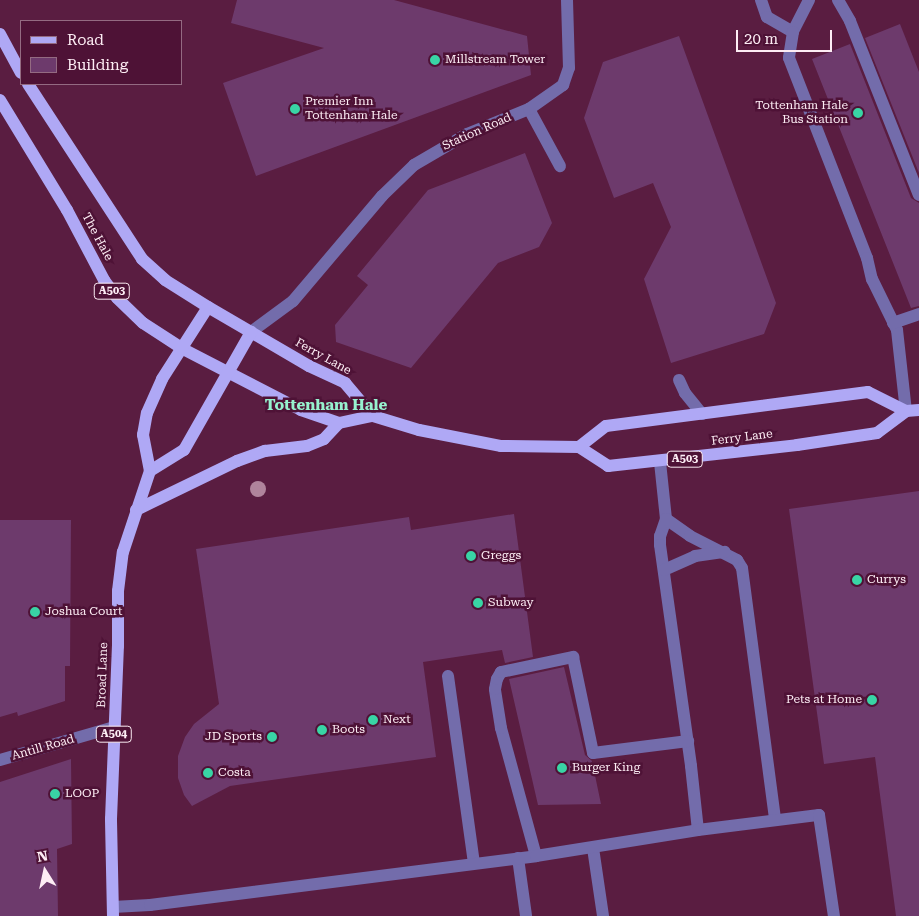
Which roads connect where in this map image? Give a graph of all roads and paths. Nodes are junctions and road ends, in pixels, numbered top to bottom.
1 (567, 0) edge
2 (761, 0) edge
3 (809, 0) edge
4 (838, 0) edge
5 (793, 32) junction
6 (0, 34) edge
7 (20, 71) edge
8 (29, 85) edge
9 (0, 100) edge
10 (529, 109) junction
11 (560, 166) dead end
12 (919, 195) edge
13 (208, 307) junction
14 (919, 314) edge
15 (892, 323) junction
16 (251, 332) junction
17 (183, 349) junction
18 (227, 372) junction
19 (679, 380) dead end
20 (913, 410) edge
21 (702, 414) junction
22 (374, 416) junction
23 (339, 422) junction
24 (578, 447) junction
25 (660, 462) junction
26 (150, 470) junction
27 (136, 510) junction
28 (666, 519) junction
29 (725, 552) junction
30 (664, 570) junction
31 (448, 676) dead end
32 (114, 727) junction
33 (688, 741) junction
34 (0, 760) edge
35 (775, 820) junction
36 (698, 830) junction
37 (593, 848) junction
38 (536, 856) junction
39 (518, 858) junction
40 (474, 863) junction
41 (113, 912) edge
42 (526, 916) edge
43 (603, 916) edge
44 (834, 916) edge

1 - 10 street, Station Road
2 - 5 street
3 - 5 street
4 - 12 street
5 - 15 street
6 - 7 main road
8 - 13 main road, The Hale
9 - 17 main road, The Hale / A503
10 - 11 street
10 - 16 street, Station Road
13 - 16 main road, The Hale
13 - 17 main road
14 - 15 street
15 - 20 street
16 - 18 main road
16 - 22 main road, Ferry Lane
17 - 18 main road, The Hale / A503
17 - 26 main road
18 - 23 main road, A503
18 - 26 main road
19 - 21 street
20 - 21 main road
20 - 25 main road, Ferry Lane / A503
21 - 24 main road
22 - 23 main road, A503
22 - 24 main road, A503
23 - 27 main road
24 - 25 main road, Ferry Lane / A503
25 - 28 street
26 - 27 main road, Broad Lane / A504
27 - 32 main road, Broad Lane / A504
28 - 29 street
28 - 30 street
29 - 30 street
29 - 35 street
30 - 33 street
31 - 40 street
32 - 34 street, Antill Road
32 - 41 main road, Broad Lane / A504
33 - 36 street
33 - 38 street
35 - 36 street
35 - 44 street
36 - 37 street
37 - 38 street
37 - 43 street
38 - 39 street
39 - 40 street
39 - 42 street
40 - 41 street

